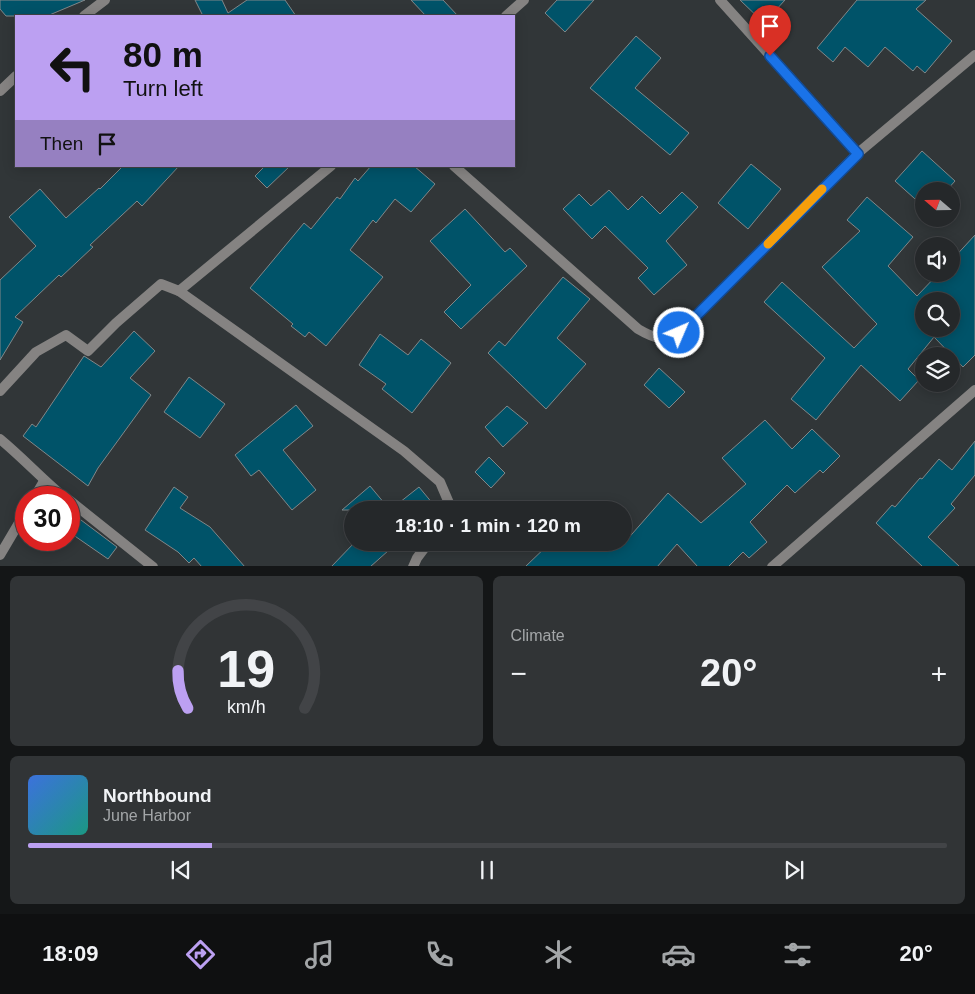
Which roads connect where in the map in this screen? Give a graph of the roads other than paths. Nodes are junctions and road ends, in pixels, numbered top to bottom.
1 (105, 0) edge
2 (524, 0) edge
3 (720, 0) edge
4 (85, 15) edge
5 (507, 15) edge
6 (975, 55) edge
7 (15, 77) edge
8 (0, 91) edge
9 (858, 154) junction
10 (330, 167) edge
11 (455, 167) edge
12 (179, 291) junction
13 (975, 390) edge
14 (0, 391) edge
15 (0, 439) edge
16 (44, 481) junction
17 (41, 486) edge
18 (50, 486) edge
19 (448, 501) edge
20 (80, 509) edge
21 (15, 530) edge
22 (422, 551) edge
23 (0, 556) edge
24 (153, 566) edge
25 (413, 566) edge
26 (772, 566) edge

1 - 4 street
2 - 5 street
3 - 9 street
6 - 9 street
7 - 8 street
9 - 11 street
10 - 12 street
12 - 14 street
12 - 19 street
13 - 26 street
15 - 16 street
16 - 17 street
16 - 18 street
20 - 24 street
21 - 23 street
22 - 25 street

